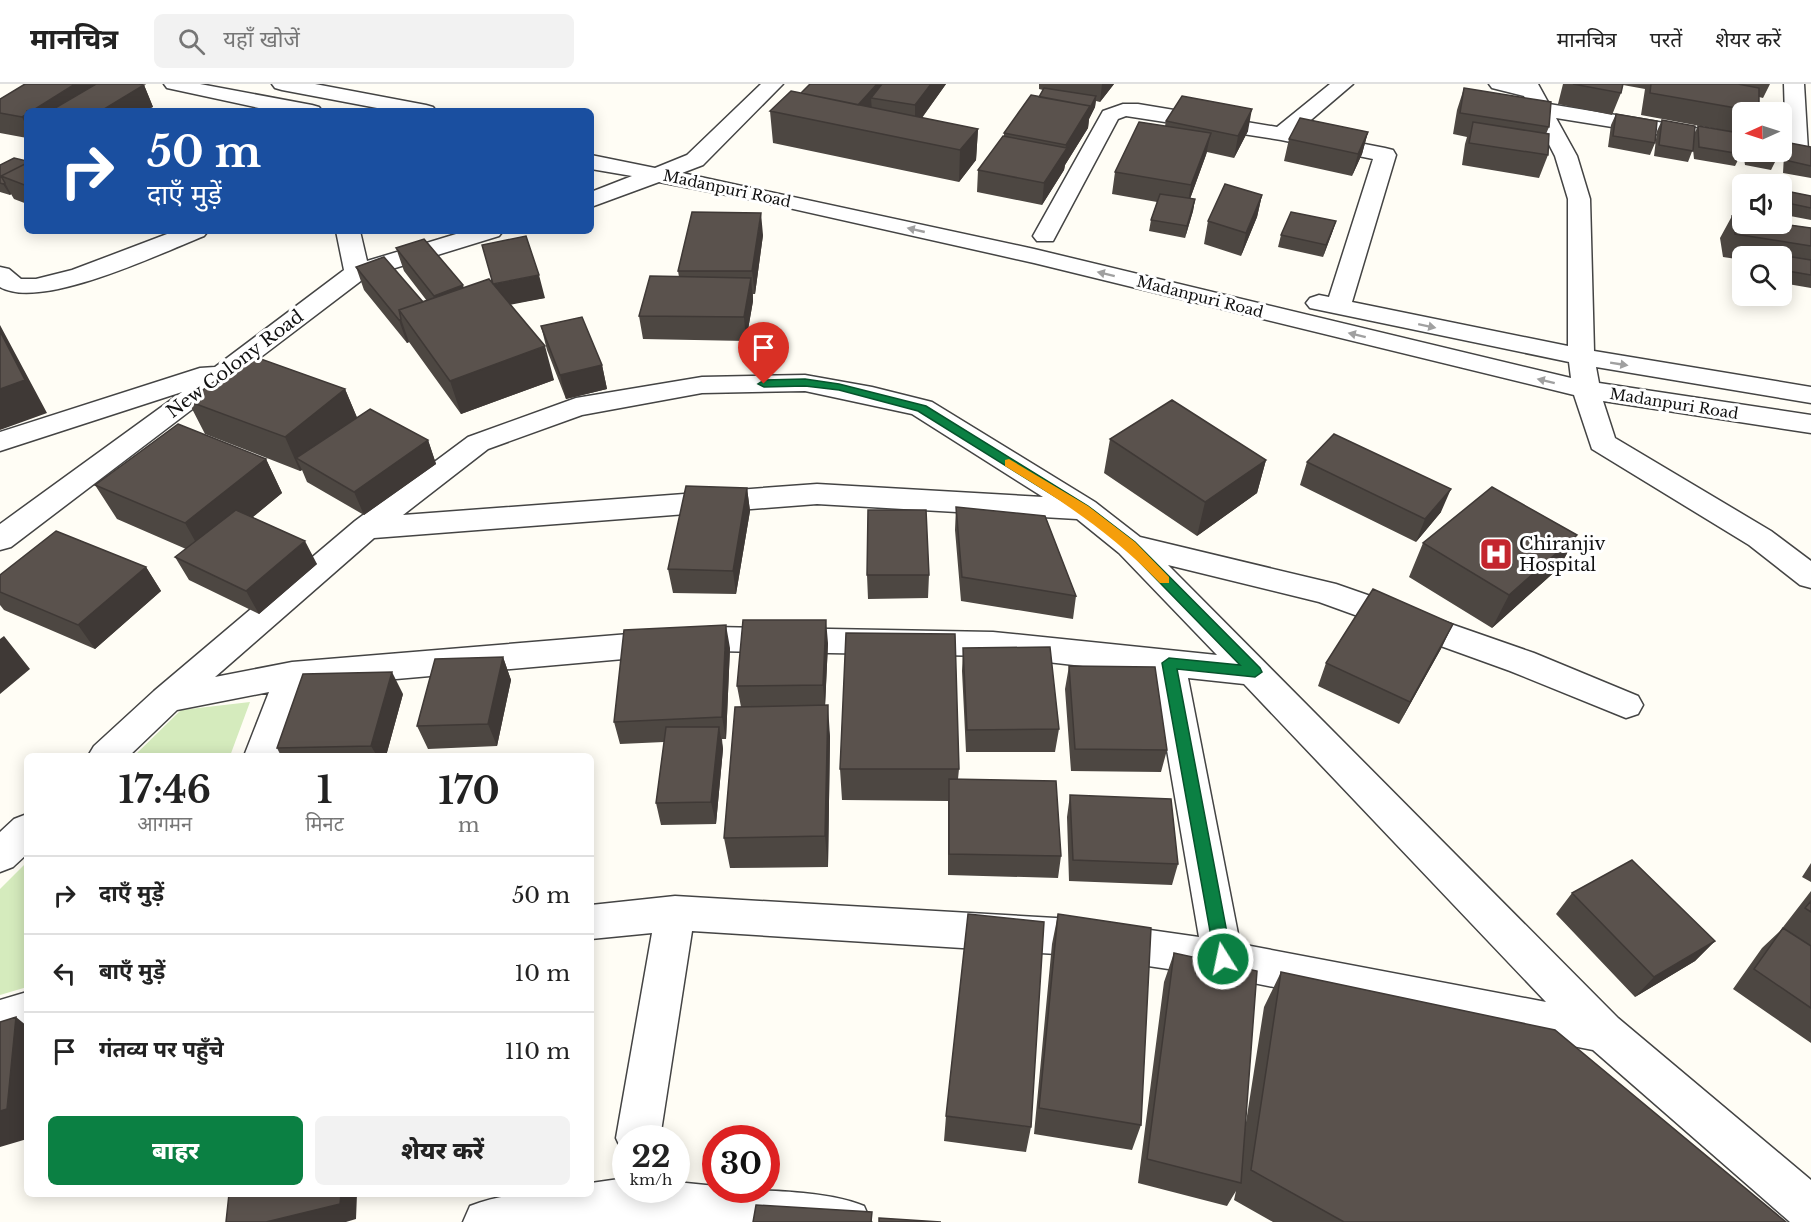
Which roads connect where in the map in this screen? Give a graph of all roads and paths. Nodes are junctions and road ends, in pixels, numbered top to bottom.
1 (174, 84) edge
2 (282, 84) edge
3 (774, 84) edge
4 (1306, 84) edge
5 (1498, 84) edge
6 (1794, 84) edge
7 (1338, 88) edge
8 (1534, 95) edge
9 (334, 103) edge
10 (229, 105) edge
11 (270, 108) edge
12 (392, 108) edge
13 (1281, 134) junction
14 (1732, 140) edge
15 (594, 142) edge
16 (1797, 151) edge
17 (695, 160) junction
18 (594, 163) edge
19 (657, 174) junction
20 (758, 194) junction
21 (599, 198) edge
22 (188, 234) edge
23 (349, 234) edge
24 (481, 234) edge
25 (1045, 236) junction
26 (357, 272) junction
27 (0, 274) edge
28 (1338, 308) junction
29 (1581, 357) junction
30 (236, 365) junction
31 (1586, 390) junction
32 (1811, 395) edge
33 (1811, 424) edge
34 (0, 442) edge
35 (1084, 509) junction
36 (366, 528) junction
37 (0, 539) edge
38 (1130, 545) junction
39 (1811, 577) edge
40 (1169, 663) junction
41 (1255, 672) junction
42 (292, 675) junction
43 (166, 700) junction
44 (1626, 705) dead end
45 (109, 753) edge
46 (263, 753) edge
47 (24, 833) edge
48 (0, 855) edge
49 (675, 913) junction
50 (594, 922) edge
51 (1223, 959) junction
52 (24, 1012) edge
53 (0, 1018) edge
54 (1603, 1032) junction
55 (640, 1125) edge
56 (628, 1204) edge
57 (1811, 1210) edge
58 (486, 1222) edge
59 (848, 1222) edge

1 - 10 street
2 - 9 street
3 - 17 street
4 - 7 street
5 - 8 street
6 - 16 street
7 - 13 street
8 - 14 street
8 - 29 street
9 - 12 street
10 - 11 street
13 - 25 street
13 - 28 street
15 - 17 street, Madanpuri Road
17 - 19 street
17 - 25 street, Madanpuri Road
18 - 19 street, Madanpuri Road
19 - 20 street, Madanpuri Road
19 - 21 street
20 - 21 street
31 -> 20 street, Madanpuri Road
22 - 27 street
23 - 26 street
24 - 26 street, New Colony Road
25 - 28 street, Madanpuri Road
26 - 30 street, New Colony Road
28 -> 29 street, Madanpuri Road
29 - 31 street
29 -> 32 street, Madanpuri Road
30 - 34 street
30 - 37 street, New Colony Road
31 - 33 street, Madanpuri Road
31 - 39 street
35 - 36 street
35 - 36 street
35 - 38 street
36 - 43 street
38 - 41 street
38 - 44 street
40 - 41 street
40 - 42 street
40 - 51 street
41 - 54 street
42 - 43 street
42 - 46 street
43 - 45 street
47 - 48 street
49 - 50 street
49 - 51 street
49 - 55 street
51 - 54 street
52 - 53 street
54 - 57 street
56 - 58 street
56 - 59 street

